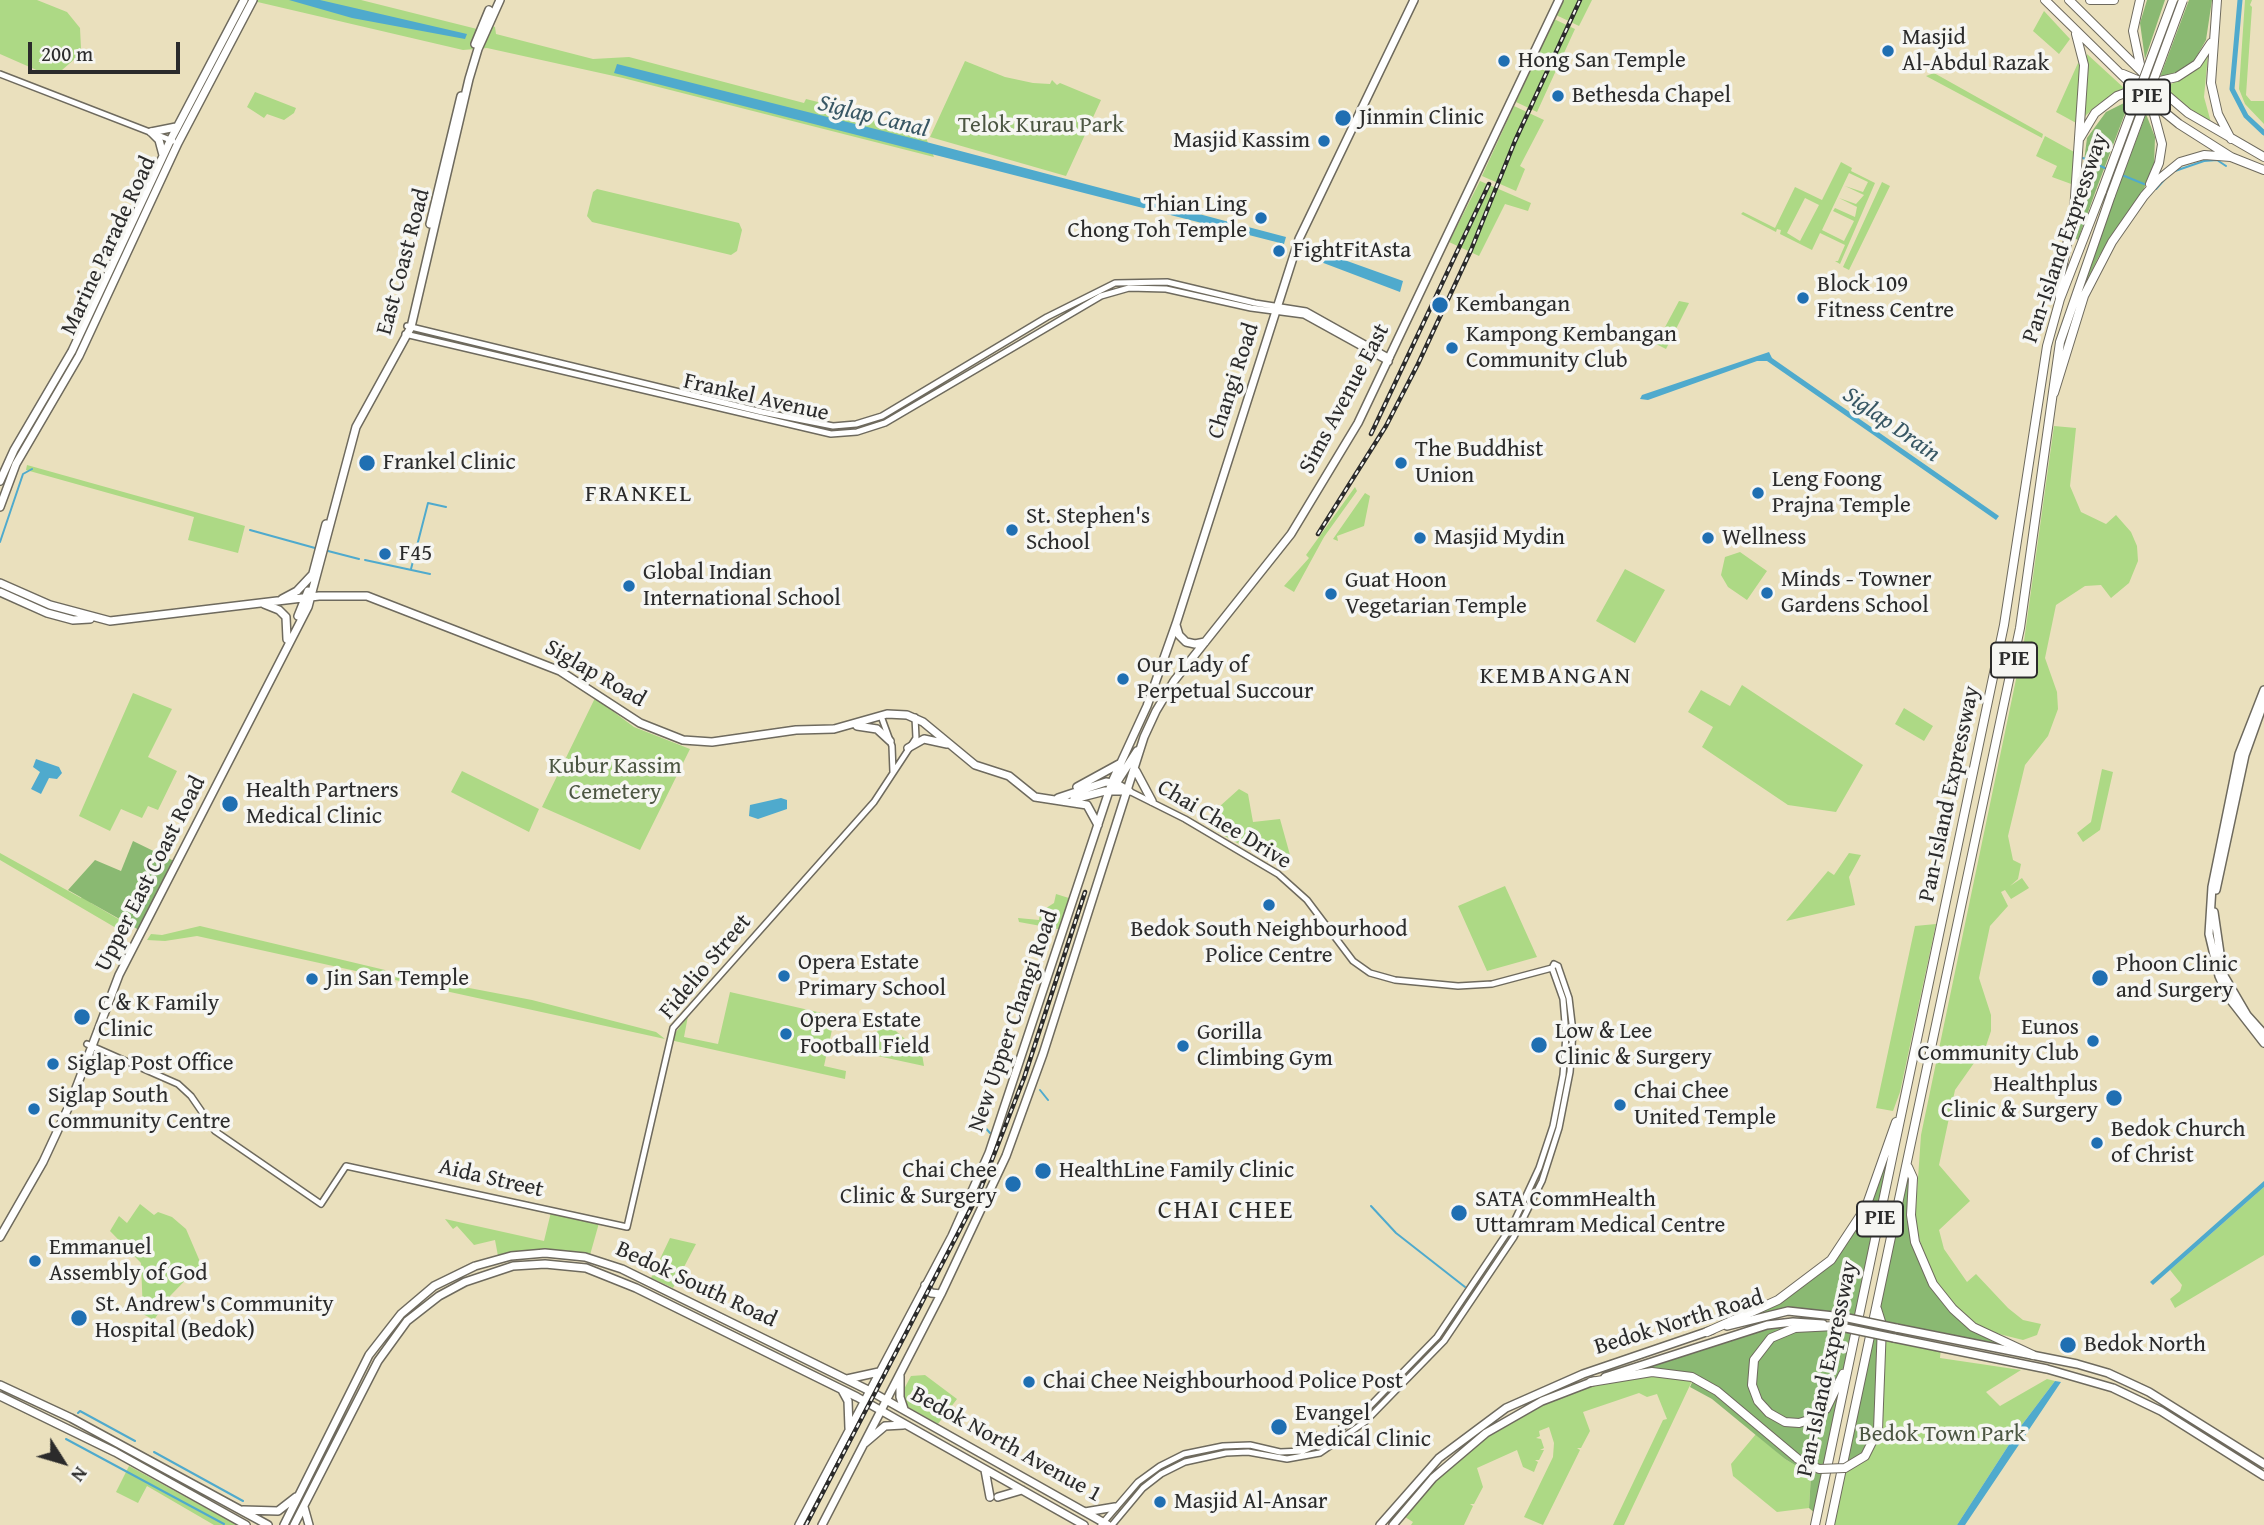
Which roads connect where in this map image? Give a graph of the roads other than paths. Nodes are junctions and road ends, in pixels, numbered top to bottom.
1 (244, 0) edge
2 (253, 0) edge
3 (497, 0) edge
4 (1414, 0) edge
5 (1559, 0) edge
6 (2045, 0) edge
7 (2069, 0) edge
8 (2090, 0) edge
9 (2114, 0) edge
10 (2140, 0) edge
11 (2173, 0) edge
12 (2183, 0) edge
13 (2217, 0) edge
14 (2073, 29) junction
15 (2214, 38) junction
16 (2127, 57) junction
17 (2141, 71) junction
18 (0, 74) edge
19 (2146, 87) junction
20 (2151, 102) junction
21 (2166, 114) junction
22 (177, 127) junction
23 (151, 132) junction
24 (175, 141) junction
25 (2078, 141) junction
26 (2233, 141) junction
27 (163, 156) junction
28 (2231, 157) junction
29 (2264, 157) edge
30 (2264, 170) edge
31 (2144, 197) junction
32 (2060, 299) junction
33 (1278, 308) junction
34 (408, 330) junction
35 (1390, 360) junction
36 (2050, 399) junction
37 (0, 481) edge
38 (0, 507) edge
39 (314, 573) junction
40 (0, 583) edge
41 (0, 595) edge
42 (308, 598) junction
43 (276, 602) junction
44 (261, 603) junction
45 (94, 618) junction
46 (1176, 624) junction
47 (287, 639) junction
48 (1208, 640) junction
49 (2264, 690) edge
50 (2264, 702) edge
51 (881, 716) junction
52 (915, 717) junction
53 (250, 720) junction
54 (853, 726) junction
55 (1144, 737) junction
56 (890, 741) junction
57 (951, 745) junction
58 (908, 748) junction
59 (897, 761) junction
60 (1120, 764) junction
61 (1136, 766) junction
62 (1115, 783) junction
63 (1110, 791) junction
64 (1129, 791) junction
65 (1058, 798) junction
66 (1070, 801) junction
67 (1152, 801) junction
68 (1099, 825) junction
69 (1554, 968) junction
70 (2264, 1034) edge
71 (2264, 1043) edge
72 (89, 1045) junction
73 (1907, 1093) junction
74 (1908, 1167) junction
75 (627, 1227) joint
76 (0, 1230) edge
77 (0, 1237) edge
78 (925, 1284) junction
79 (941, 1294) junction
80 (1877, 1309) junction
81 (1838, 1327) junction
82 (1707, 1332) junction
83 (1853, 1344) junction
84 (2033, 1355) junction
85 (880, 1371) junction
86 (901, 1372) junction
87 (847, 1379) junction
88 (1591, 1382) junction
89 (1, 1386) edge
90 (842, 1389) junction
91 (870, 1391) junction
92 (0, 1396) edge
93 (886, 1399) junction
94 (864, 1401) junction
95 (880, 1410) junction
96 (904, 1410) junction
97 (910, 1427) junction
98 (848, 1433) junction
99 (1332, 1437) junction
100 (858, 1450) junction
101 (1298, 1451) junction
102 (2264, 1464) edge
103 (985, 1469) junction
104 (2264, 1476) edge
105 (1023, 1490) junction
106 (298, 1496) junction
107 (303, 1506) junction
108 (1115, 1507) junction
109 (239, 1509) junction
110 (1084, 1511) junction
111 (243, 1524) edge
112 (1081, 1524) edge
113 (1106, 1524) edge
114 (268, 1525) edge
115 (284, 1525) edge
116 (294, 1525) edge
117 (309, 1525) edge
118 (799, 1525) edge
119 (822, 1525) edge
120 (1380, 1525) edge
121 (1393, 1525) edge
122 (1815, 1525) edge
123 (1830, 1525) edge

1 - 22 main road, Marine Parade Road
2 - 24 main road, Marine Parade Road
3 - 34 main road, East Coast Road
4 - 33 main road, Changi Road
5 - 35 main road, Sims Avenue East
6 - 14 highway
7 - 16 highway
8 - 9 highway
10 - 17 highway
11 - 32 highway, Pan-Island Expressway / PIE, bridge
12 - 36 highway, Pan-Island Expressway / PIE, bridge
13 - 15 highway
14 - 19 highway
14 - 25 highway
15 - 19 highway
15 - 26 highway
16 - 17 highway
16 - 19 highway
17 - 19 highway
18 - 23 street
19 - 20 highway
19 - 21 highway
19 - 25 highway
19 - 26 highway
20 - 21 highway
20 - 31 highway
21 - 28 highway
22 - 23 main road
22 - 24 main road, Marine Parade Road
23 - 24 street
23 - 27 main road
24 - 27 main road, Marine Parade Road
24 - 38 main road, Marine Parade Road
25 - 32 highway
26 - 29 highway
27 - 37 main road, Marine Parade Road
28 - 30 highway
28 - 31 highway
31 - 36 highway
32 - 73 highway, Pan-Island Expressway / PIE
33 - 34 street, Frankel Avenue
33 - 35 street, Frankel Avenue
33 - 46 main road, Changi Road
34 - 39 main road, East Coast Road
34 - 42 main road, East Coast Road
35 - 48 main road, Sims Avenue East
36 - 74 highway, Pan-Island Expressway / PIE
39 - 42 main road, East Coast Road
39 - 43 main road
40 - 45 main road, Siglap Road
41 - 45 main road, Siglap Road
42 - 43 main road, Siglap Road
42 - 47 main road, East Coast Road
42 - 53 main road, East Coast Road
42 - 54 main road, Siglap Road
43 - 44 main road, Siglap Road
44 - 45 main road, Siglap Road
44 - 47 main road
46 - 48 main road
46 - 60 main road, Changi Road
47 - 53 main road, East Coast Road
48 - 55 main road, Sims Avenue East
49 - 71 main road
50 - 70 main road
51 - 52 main road, Siglap Road
51 - 54 main road, Siglap Road
51 - 56 street, Fidelio Street
52 - 57 main road
52 - 58 street, Fidelio Street
53 - 72 main road, Upper East Coast Road
54 - 56 main road
55 - 61 main road, Sims Avenue East
55 - 62 main road
56 - 59 street, Fidelio Street
57 - 58 main road
57 - 65 main road
58 - 59 street, Fidelio Street
59 - 75 street, Fidelio Street
60 - 62 main road, Changi Road
60 - 65 main road
61 - 64 main road, Sims Avenue East
61 - 67 main road
62 - 63 main road, New Upper Changi Road
62 - 64 main road
62 - 65 main road
63 - 64 main road
63 - 66 main road
63 - 68 main road, New Upper Changi Road
64 - 67 street, Chai Chee Drive
64 - 79 main road, New Upper Changi Road
65 - 66 main road
66 - 68 main road
67 - 69 street, Chai Chee Drive
68 - 78 main road, New Upper Changi Road
69 - 99 street
69 - 113 street
72 - 75 street, Aida Street
72 - 76 main road, Upper East Coast Road
72 - 77 main road, Upper East Coast Road
73 - 82 highway
73 - 83 highway, Pan-Island Expressway / PIE
74 - 80 highway, Pan-Island Expressway / PIE
74 - 84 highway
78 - 79 main road
78 - 85 main road, New Upper Changi Road
79 - 86 main road, New Upper Changi Road
80 - 88 highway, bridge
80 - 123 highway, Pan-Island Expressway / PIE
81 - 83 highway
81 - 88 main road, Bedok North Road
81 - 104 main road, Bedok North Road, bridge
82 - 84 main road, Bedok North Road, bridge
82 - 120 main road, Bedok North Road
83 - 122 highway, Pan-Island Expressway / PIE
84 - 102 main road, Bedok North Road
85 - 87 main road
85 - 91 main road, New Upper Changi Road
86 - 93 main road, New Upper Changi Road
86 - 96 main road
87 - 91 main road, Bedok South Road
87 - 106 main road, Bedok South Road
88 - 121 main road, Bedok North Road
89 - 109 main road
90 - 94 main road, Bedok South Road
90 - 98 main road
90 - 107 main road, Bedok South Road
91 - 93 main road, Bedok South Road
91 - 94 main road, New Upper Changi Road
92 - 111 main road
93 - 95 main road, New Upper Changi Road
93 - 96 main road, Bedok North Avenue 1
94 - 95 main road, Bedok South Road
94 - 98 main road, New Upper Changi Road
95 - 97 main road, Bedok North Avenue 1
95 - 100 main road, New Upper Changi Road
96 - 110 main road, Bedok North Avenue 1
97 - 100 main road
97 - 103 main road, Bedok North Avenue 1
98 - 118 main road, New Upper Changi Road
99 - 101 street
99 - 101 street
100 - 119 main road, New Upper Changi Road
101 - 108 street
103 - 105 main road, Bedok North Avenue 1
103 - 105 main road
105 - 112 main road, Bedok North Avenue 1
106 - 109 main road
106 - 115 main road, Bedok South Road
107 - 116 main road, Bedok South Road
107 - 117 main road
108 - 110 main road
108 - 113 street
109 - 114 main road
110 - 113 main road, Bedok North Avenue 1

